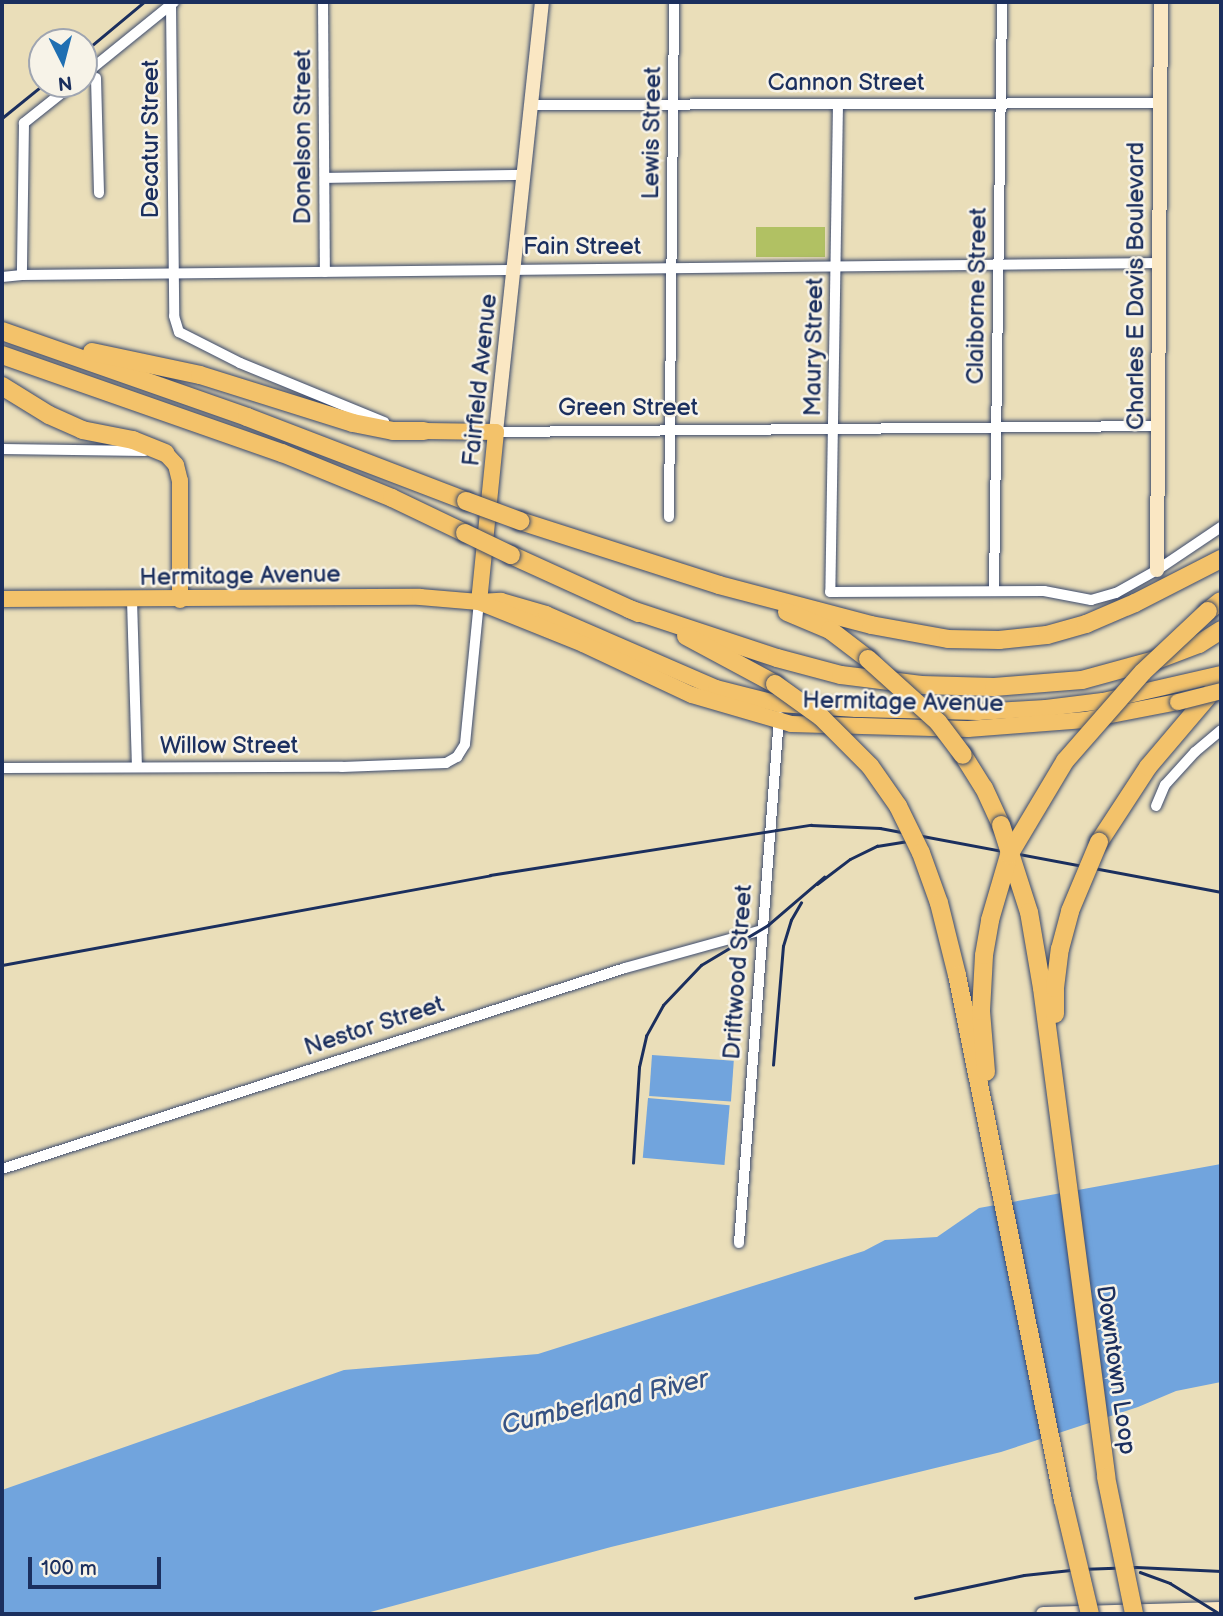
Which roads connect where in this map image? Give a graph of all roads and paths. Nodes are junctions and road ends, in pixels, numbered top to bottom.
1 (323, 2) edge
2 (542, 2) edge
3 (674, 2) edge
4 (1002, 2) edge
5 (1161, 2) edge
6 (172, 3) edge
7 (98, 64) edge
8 (55, 98) edge
9 (97, 98) edge
10 (1001, 103) junction
11 (1160, 103) junction
12 (673, 104) junction
13 (838, 104) junction
14 (531, 105) junction
15 (523, 175) junction
16 (325, 178) junction
17 (99, 193) dead end
18 (1160, 263) junction
19 (999, 265) junction
20 (836, 266) junction
21 (672, 268) junction
22 (515, 269) junction
23 (325, 271) junction
24 (173, 273) junction
25 (22, 275) junction
26 (2, 278) edge
27 (6, 332) edge
28 (2, 355) edge
29 (2, 386) edge
30 (1158, 426) junction
31 (996, 427) junction
32 (834, 429) junction
33 (424, 431) junction
34 (668, 431) junction
35 (496, 432) junction
36 (2, 449) edge
37 (165, 453) junction
38 (669, 517) dead end
39 (1221, 527) edge
40 (1221, 559) edge
41 (1157, 570) junction
42 (719, 585) junction
43 (994, 591) junction
44 (2, 599) edge
45 (132, 600) junction
46 (180, 600) junction
47 (479, 602) junction
48 (1215, 606) edge
49 (629, 609) junction
50 (1221, 630) edge
51 (1221, 674) edge
52 (1221, 681) edge
53 (1221, 691) edge
54 (779, 704) junction
55 (779, 721) junction
56 (1221, 730) edge
57 (454, 759) joint
58 (138, 767) junction
59 (2, 768) edge
60 (1156, 806) dead end
61 (762, 930) junction
62 (1059, 1130) junction
63 (992, 1155) junction
64 (2, 1169) edge
65 (739, 1243) dead end
66 (1221, 1609) edge
67 (1043, 1614) edge
68 (1090, 1614) edge
69 (1134, 1614) edge

1 - 16 street, Donelson Street
2 - 14 street, Fairfield Avenue
3 - 12 street, Lewis Street
4 - 10 street, Claiborne Street
5 - 11 street, Charles E Davis Boulevard
6 - 7 street
6 - 24 street, Decatur Street
8 - 25 street
9 - 17 street
10 - 11 street, Cannon Street
10 - 13 street, Cannon Street
10 - 19 street, Claiborne Street
11 - 18 street, Charles E Davis Boulevard
12 - 13 street, Cannon Street
12 - 14 street, Cannon Street
12 - 21 street, Lewis Street
13 - 20 street, Maury Street
14 - 15 street, Fairfield Avenue
15 - 16 street
15 - 22 street, Fairfield Avenue
16 - 23 street, Donelson Street
18 - 19 street, Fain Street
18 - 30 street, Charles E Davis Boulevard
19 - 20 street, Fain Street
19 - 31 street, Claiborne Street
20 - 21 street, Fain Street
20 - 32 street, Maury Street
21 - 22 street, Fain Street
21 - 34 street, Lewis Street
22 - 23 street, Fain Street
22 - 35 street, Fairfield Avenue
23 - 24 street, Fain Street
24 - 25 street, Fain Street
24 - 33 street, Green Street
25 - 26 street, Fain Street
27 - 33 highway
27 - 42 highway, bridge
28 - 49 highway, bridge
29 - 37 highway
30 - 31 street, Green Street
30 - 41 street, Charles E Davis Boulevard
31 - 32 street, Green Street
31 - 43 street, Claiborne Street
32 - 34 street, Green Street
32 - 43 street, Maury Street
33 - 35 main road, Green Street
34 - 35 street, Green Street
34 - 38 street, Lewis Street
35 - 47 main road, Fairfield Avenue
36 - 37 street
37 - 46 main road
39 - 41 street
40 - 42 highway
41 - 43 street
42 - 62 highway, bridge
44 - 45 main road, Hermitage Avenue
45 - 46 main road, Hermitage Avenue
45 - 58 street
46 - 47 main road, Hermitage Avenue
47 - 54 main road, Hermitage Avenue
47 - 55 main road, Hermitage Avenue
47 - 57 street, Fairfield Avenue
48 - 63 highway, bridge
49 - 50 highway
49 - 63 highway, bridge
51 - 54 main road, Hermitage Avenue
52 - 62 highway, bridge
53 - 55 main road, Hermitage Avenue, bridge
54 - 55 street, Driftwood Street
55 - 61 street, Driftwood Street
56 - 60 street
57 - 58 street, Willow Street
58 - 59 street, Willow Street
61 - 64 street, Nestor Street
61 - 65 street, Driftwood Street
62 - 69 highway, Downtown Loop, bridge
63 - 68 highway, bridge
66 - 67 street

